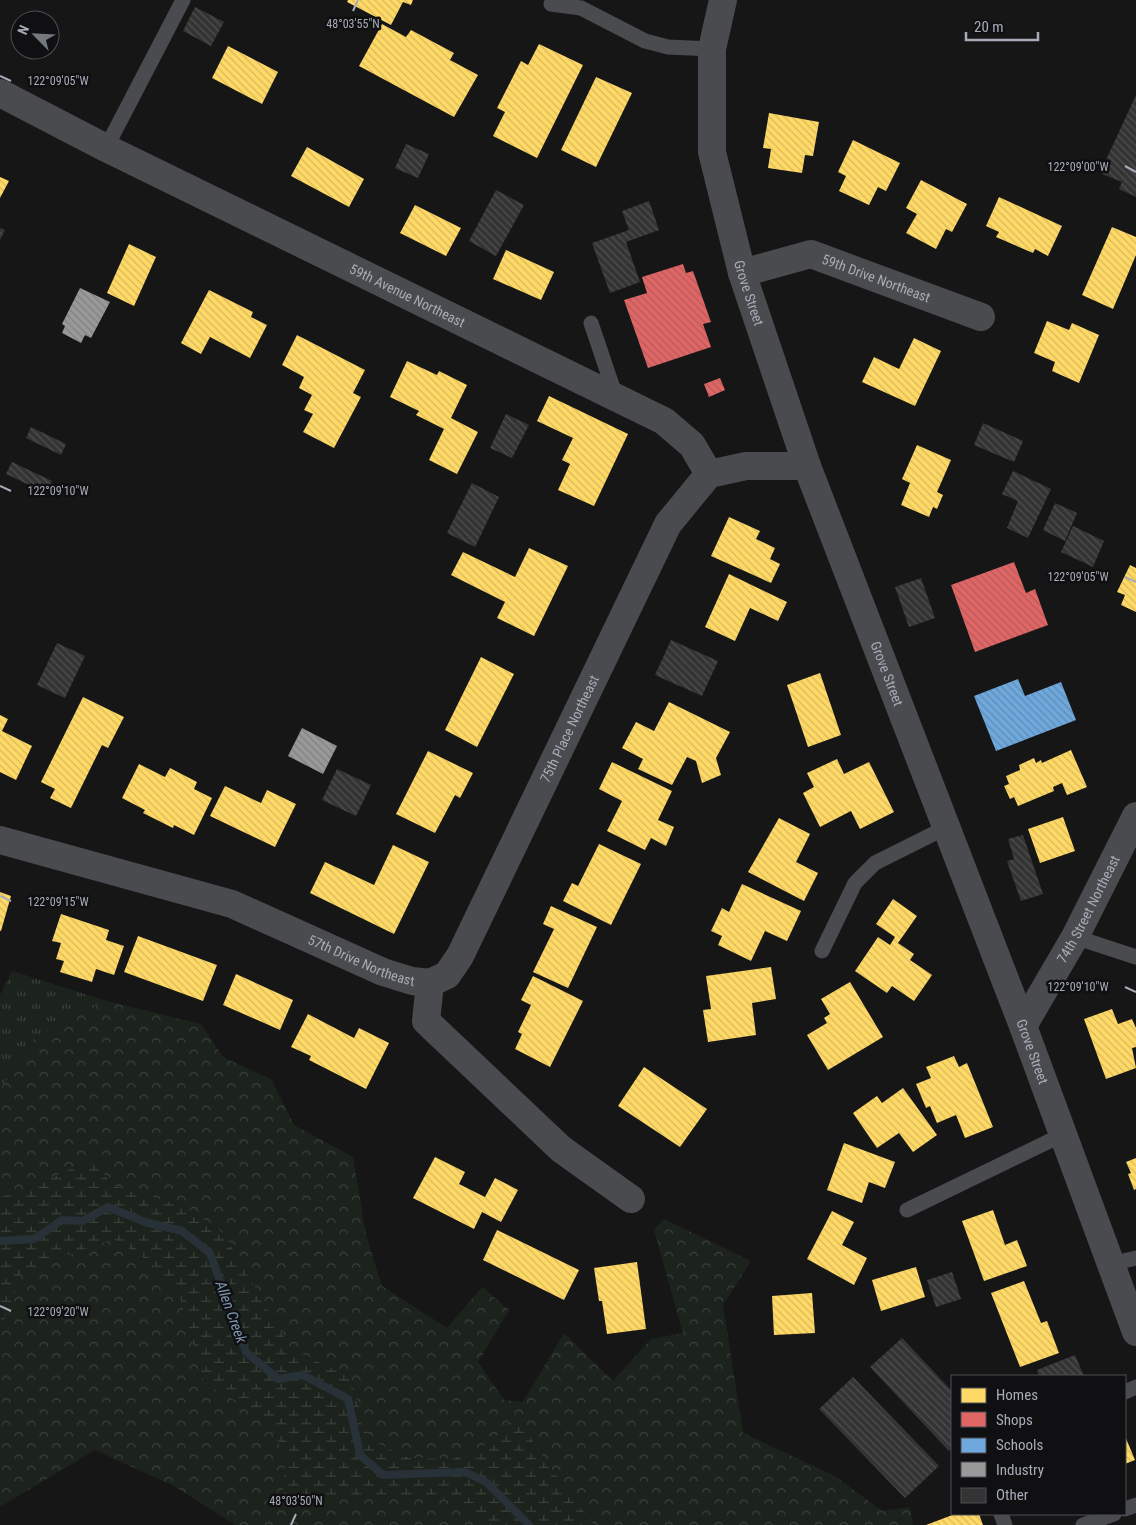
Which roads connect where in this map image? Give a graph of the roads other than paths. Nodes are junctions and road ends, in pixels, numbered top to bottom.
1 (183, 0) edge
2 (723, 0) edge
3 (551, 4) dead end
4 (712, 49) junction
5 (0, 94) edge
6 (106, 148) junction
7 (742, 273) junction
8 (981, 317) dead end
9 (591, 323) dead end
10 (616, 399) junction
11 (807, 466) junction
12 (709, 474) junction
13 (1136, 816) edge
14 (947, 827) junction
15 (0, 840) edge
16 (1075, 937) junction
17 (822, 951) dead end
18 (1136, 957) edge
19 (430, 983) junction
20 (1023, 1026) junction
21 (1064, 1134) junction
22 (631, 1199) dead end
23 (907, 1210) dead end
24 (1124, 1261) edge
25 (1136, 1332) edge
26 (1111, 1515) edge
27 (1082, 1525) edge

1 - 6 lane
2 - 4 street, Grove Street
3 - 4 lane
4 - 7 street, Grove Street
5 - 6 street, 59th Avenue Northeast
6 - 10 street, 59th Avenue Northeast
7 - 8 street, 59th Drive Northeast
7 - 11 street, Grove Street
9 - 10 lane
10 - 12 street, 59th Avenue Northeast
11 - 12 street
11 - 14 street, Grove Street
12 - 19 street, 75th Place Northeast
13 - 16 street, 74th Street Northeast
14 - 17 lane
14 - 20 street, Grove Street
15 - 19 street, 57th Drive Northeast
16 - 18 lane
16 - 20 street, 74th Street Northeast
19 - 22 street, 57th Drive Northeast
20 - 21 street, Grove Street
21 - 23 lane
21 - 24 street, Grove Street
24 - 25 street, Grove Street
26 - 27 lane

